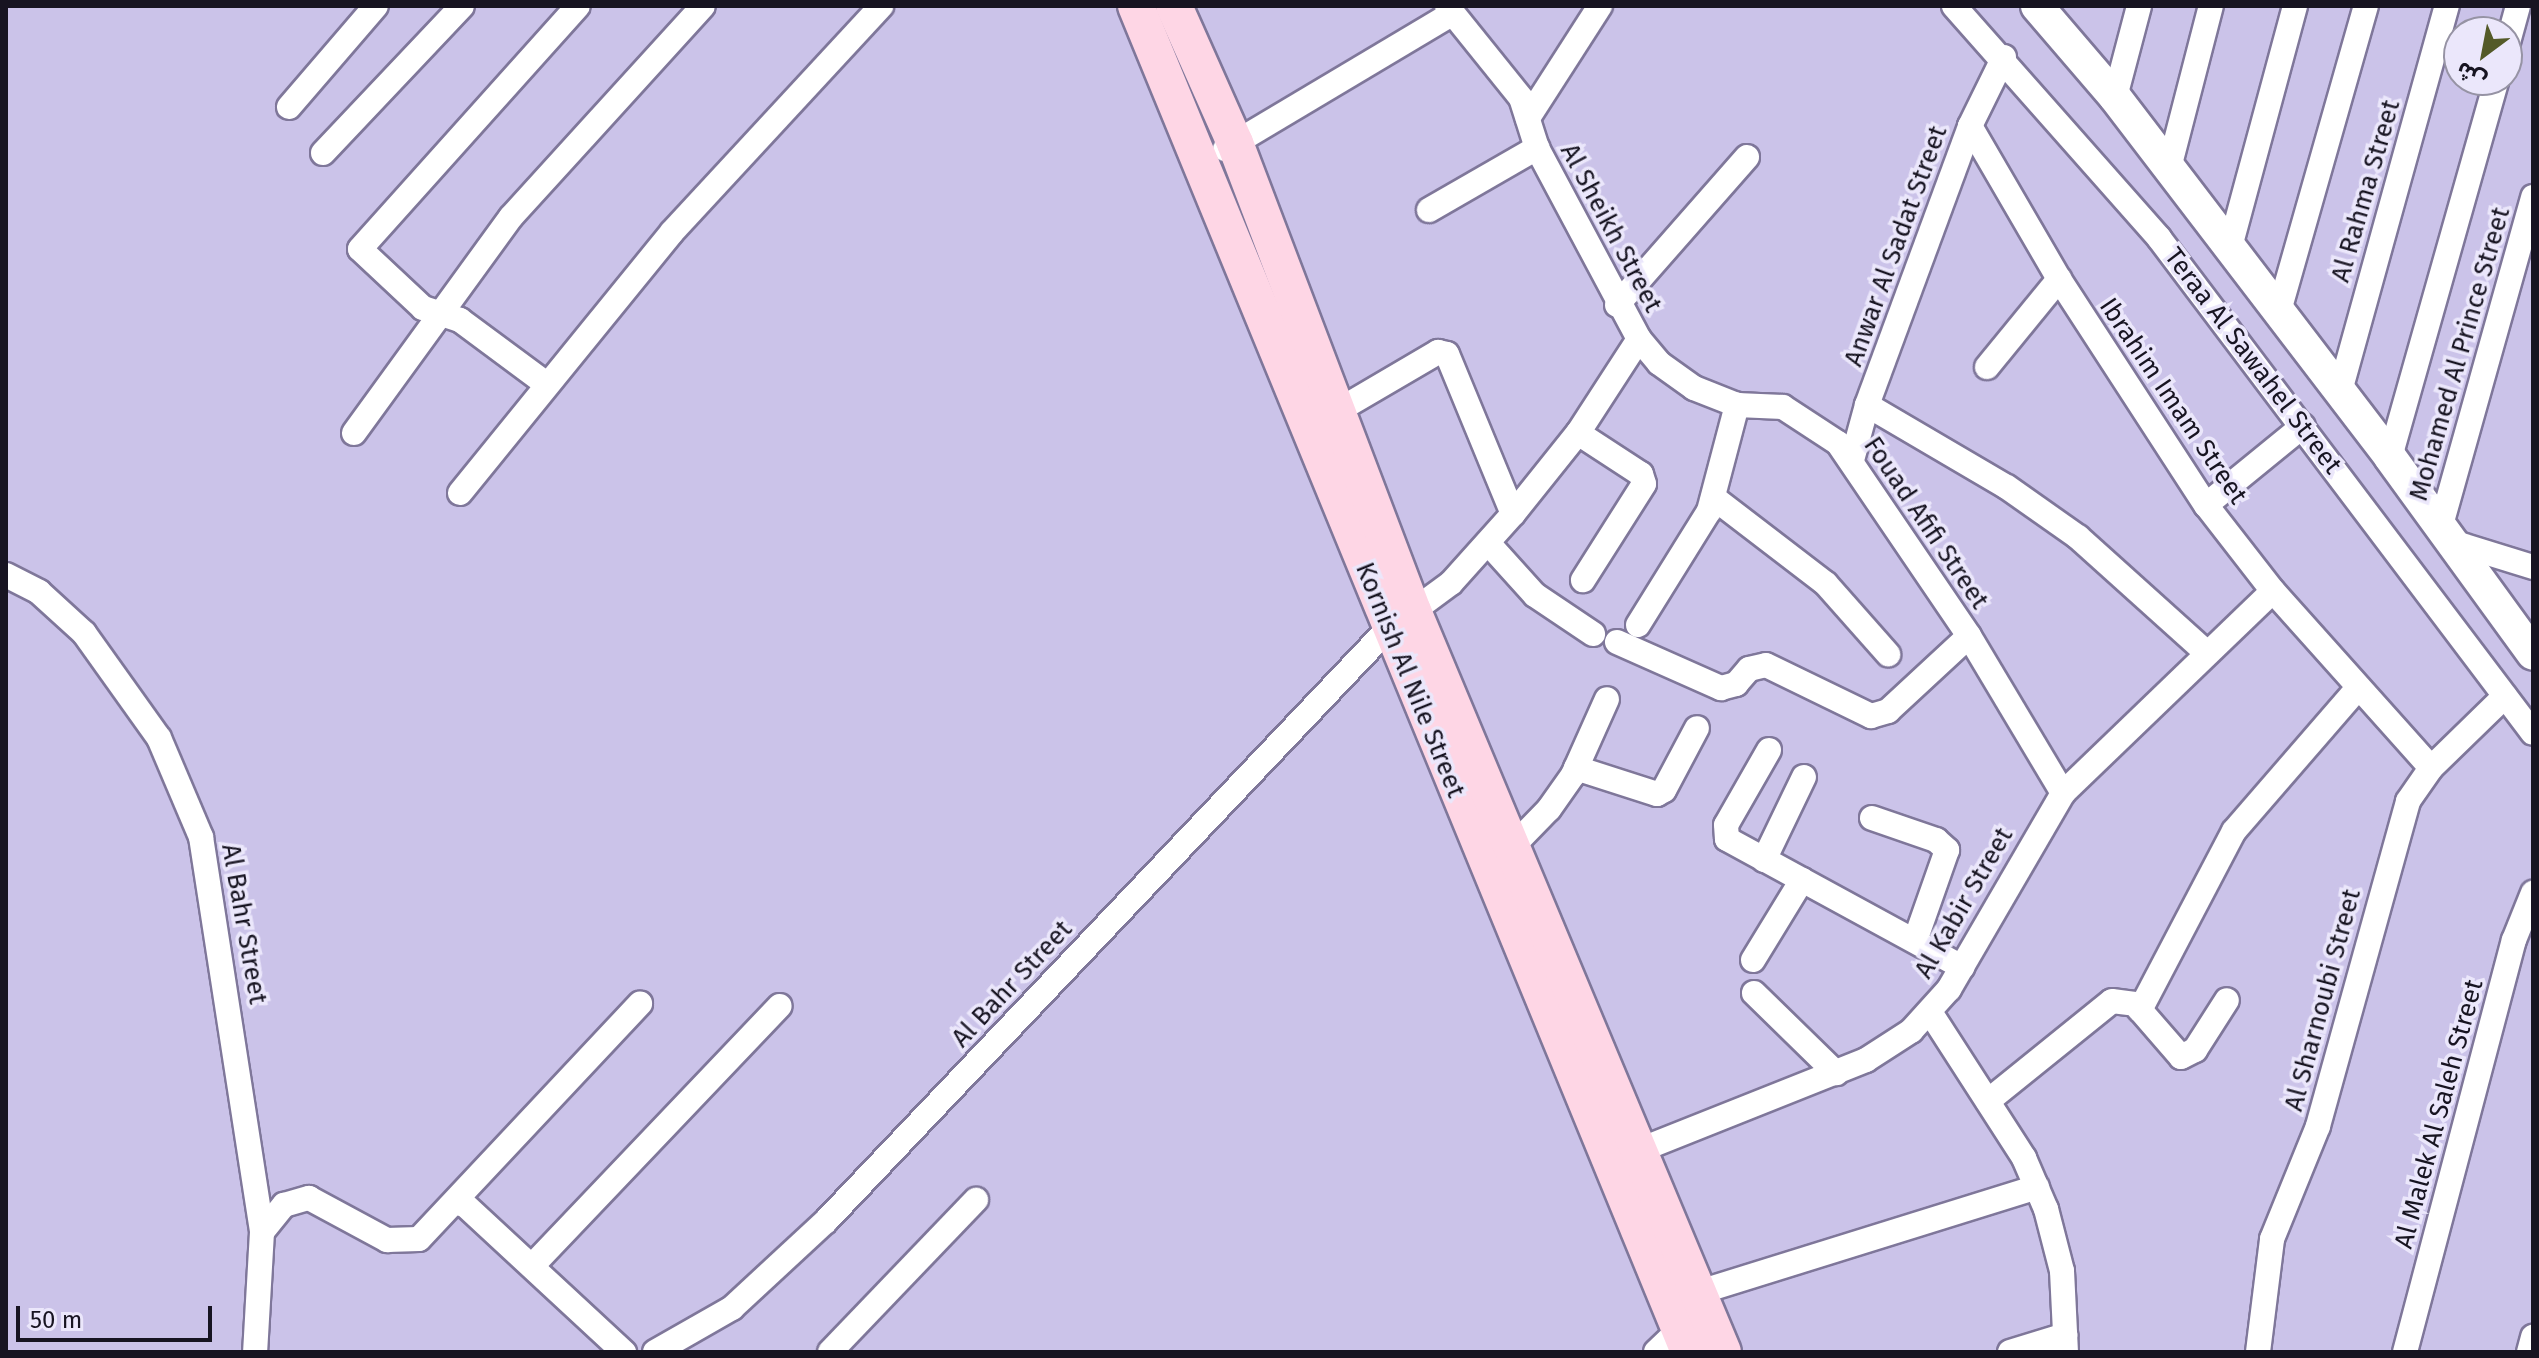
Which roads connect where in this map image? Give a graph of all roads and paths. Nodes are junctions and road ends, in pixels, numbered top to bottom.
1 (376, 6) edge
2 (462, 6) edge
3 (578, 6) edge
4 (703, 6) edge
5 (881, 6) edge
6 (1136, 6) edge
7 (1174, 6) edge
8 (1600, 6) edge
9 (1954, 6) edge
10 (2037, 6) edge
11 (2139, 6) edge
12 (2211, 6) edge
13 (2295, 6) edge
14 (2366, 6) edge
15 (2447, 6) edge
16 (1450, 10) edge
17 (2004, 57) junction
18 (2492, 96) edge
19 (2115, 97) junction
20 (289, 107) dead end
21 (1528, 118) junction
22 (1970, 126) junction
23 (1235, 143) junction
24 (1537, 148) junction
25 (323, 153) dead end
26 (1747, 157) dead end
27 (1201, 164) junction
28 (2169, 168) junction
29 (2533, 197) edge
30 (1429, 210) dead end
31 (2230, 247) junction
32 (2059, 279) junction
33 (1617, 305) junction
34 (2279, 311) junction
35 (439, 312) junction
36 (1639, 339) junction
37 (1987, 367) dead end
38 (545, 383) junction
39 (2340, 391) junction
40 (1737, 405) junction
41 (1867, 405) junction
42 (1339, 410) junction
43 (2303, 426) junction
44 (354, 433) dead end
45 (1578, 433) junction
46 (2390, 457) junction
47 (1852, 460) junction
48 (460, 493) dead end
49 (1714, 498) junction
50 (2206, 505) junction
51 (1513, 514) junction
52 (2448, 534) junction
53 (1488, 543) junction
54 (2533, 567) edge
55 (6, 575) edge
56 (1583, 580) dead end
57 (2273, 591) junction
58 (1401, 620) junction
59 (1638, 625) dead end
60 (1969, 636) junction
61 (2207, 653) junction
62 (1888, 654) dead end
63 (2533, 654) edge
64 (2357, 689) junction
65 (2505, 696) junction
66 (1607, 699) dead end
67 (1697, 728) dead end
68 (2533, 733) edge
69 (1769, 750) dead end
70 (1576, 768) junction
71 (2431, 768) junction
72 (1804, 777) dead end
73 (2063, 793) junction
74 (1872, 818) dead end
75 (1512, 847) junction
76 (1764, 860) junction
77 (1802, 880) junction
78 (2533, 893) edge
79 (1915, 941) junction
80 (1753, 960) dead end
81 (1962, 967) junction
82 (1754, 993) dead end
83 (2227, 1000) dead end
84 (640, 1004) dead end
85 (780, 1006) dead end
86 (2140, 1010) junction
87 (1930, 1012) junction
88 (1574, 1032) junction
89 (1836, 1073) junction
90 (1988, 1101) junction
91 (1640, 1150) junction
92 (2037, 1187) junction
93 (976, 1200) dead end
94 (455, 1202) junction
95 (262, 1232) junction
96 (532, 1266) junction
97 (1700, 1292) junction
98 (2533, 1337) edge
99 (2066, 1344) edge
100 (1675, 1345) edge
101 (255, 1352) edge
102 (624, 1352) edge
103 (655, 1352) edge
104 (830, 1352) edge
105 (1723, 1352) edge
106 (2010, 1352) edge
107 (2258, 1352) edge
108 (2405, 1352) edge
109 (2529, 1352) edge

1 - 20 street
2 - 25 street
3 - 35 street
4 - 35 street
5 - 38 street
6 - 27 main road, Kornish Al Nile Street
7 - 23 main road, Kornish Al Nile Street
8 - 21 street
9 - 17 street, Teraa Al Sawahel Street
10 - 19 main road, Teraa Al Sawahel Street
11 - 19 street
12 - 28 street
13 - 31 street
14 - 34 street
15 - 39 street, Al Rahma Street
16 - 21 street, Al Sheikh Street
16 - 23 street
17 - 22 street, Anwar Al Sadat Street
17 - 43 street, Teraa Al Sawahel Street
18 - 46 street
19 - 28 main road, Teraa Al Sawahel Street
21 - 24 street, Al Sheikh Street
22 - 32 street, Ibrahim Imam Street
22 - 41 street, Anwar Al Sadat Street
23 - 27 street
23 - 42 main road, Kornish Al Nile Street
24 - 30 street
24 - 33 street, Al Sheikh Street
26 - 33 street
27 - 58 main road, Kornish Al Nile Street
28 - 31 main road, Teraa Al Sawahel Street
29 - 52 street, Mohamed Al Prince Street
31 - 34 main road, Teraa Al Sawahel Street
32 - 37 street
32 - 50 street, Ibrahim Imam Street
33 - 36 street, Al Sheikh Street
34 - 39 main road, Teraa Al Sawahel Street
35 - 38 street
35 - 44 street
36 - 40 street, Fouad Afifi Street
36 - 45 street, Al Sheikh Street
38 - 48 street
39 - 46 main road, Teraa Al Sawahel Street
40 - 47 street, Fouad Afifi Street
40 - 49 street
41 - 47 street, Anwar Al Sadat Street
41 - 61 street
42 - 51 street
42 - 58 main road, Kornish Al Nile Street
43 - 50 street
43 - 65 street, Teraa Al Sawahel Street
45 - 51 street, Al Sheikh Street
45 - 56 street
46 - 52 main road, Teraa Al Sawahel Street
47 - 60 street, Fouad Afifi Street
49 - 59 street
49 - 62 street
50 - 57 street, Ibrahim Imam Street
51 - 53 street, Al Sheikh Street
52 - 54 street
52 - 63 main road, Teraa Al Sawahel Street
53 - 58 street, Al Sheikh Street
53 - 60 street
55 - 95 street, Al Bahr Street
57 - 61 street, Al Kabir Street
57 - 64 street, Ibrahim Imam Street
58 - 75 main road, Kornish Al Nile Street
58 - 88 main road, Kornish Al Nile Street
58 - 103 street, Al Bahr Street
60 - 73 street, Fouad Afifi Street
61 - 73 street, Al Kabir Street
64 - 71 street, Ibrahim Imam Street
64 - 86 street
65 - 68 street, Teraa Al Sawahel Street
65 - 71 street, Al Sharnoubi Street
66 - 70 street
67 - 70 street
69 - 76 street
70 - 75 street
71 - 107 street, Al Sharnoubi Street
72 - 76 street
73 - 81 street, Al Kabir Street
74 - 79 street
75 - 88 main road, Kornish Al Nile Street
76 - 77 street
77 - 79 street
77 - 80 street
78 - 108 street, Al Malek Al Saleh Street
79 - 81 street
81 - 87 street, Al Kabir Street
82 - 89 street
83 - 86 street
84 - 94 street
85 - 96 street
86 - 90 street
87 - 89 street, Al Kabir Street
87 - 90 street
88 - 91 main road, Kornish Al Nile Street
88 - 100 main road, Kornish Al Nile Street
89 - 91 street, Al Kabir Street
90 - 92 street
91 - 97 main road, Kornish Al Nile Street
92 - 97 street
92 - 99 street
93 - 104 street
94 - 95 street
94 - 96 street
95 - 101 street, Al Bahr Street
96 - 102 street
97 - 105 main road, Kornish Al Nile Street
98 - 109 street
99 - 106 street

